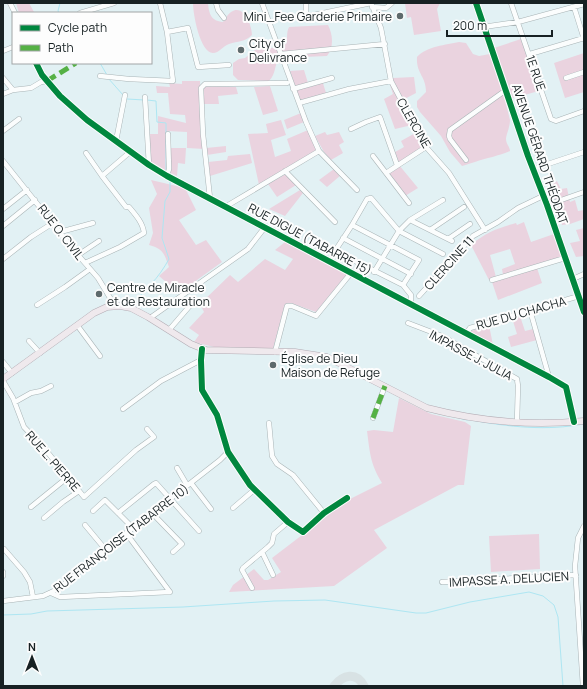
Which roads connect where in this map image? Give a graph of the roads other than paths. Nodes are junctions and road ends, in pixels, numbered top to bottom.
1 (10, 3) edge
2 (114, 3) edge
3 (160, 3) edge
4 (216, 3) edge
5 (262, 3) edge
6 (306, 3) edge
7 (392, 3) edge
8 (476, 3) edge
9 (512, 3) edge
10 (371, 4) edge
11 (584, 4) edge
12 (574, 7) junction
13 (14, 12) edge
14 (83, 12) edge
15 (224, 18) dead end
16 (518, 22) junction
17 (483, 27) junction
18 (167, 32) junction
19 (584, 39) edge
20 (385, 44) junction
21 (281, 54) junction
22 (530, 54) junction
23 (36, 64) edge
24 (229, 65) dead end
25 (584, 72) edge
26 (100, 76) dead end
27 (3, 78) edge
28 (332, 78) dead end
29 (566, 78) dead end
30 (47, 81) junction
31 (390, 81) junction
32 (287, 83) dead end
33 (293, 89) junction
34 (13, 90) junction
35 (506, 90) junction
36 (3, 94) edge
37 (125, 95) dead end
38 (146, 97) dead end
39 (299, 103) junction
40 (584, 111) edge
41 (20, 119) dead end
42 (350, 129) dead end
43 (3, 131) edge
44 (168, 134) dead end
45 (116, 141) junction
46 (426, 146) junction
47 (319, 151) junction
48 (130, 152) junction
49 (584, 152) edge
50 (86, 153) dead end
51 (373, 156) dead end
52 (466, 160) dead end
53 (3, 161) edge
54 (149, 165) junction
55 (398, 165) junction
56 (533, 169) junction
57 (286, 171) junction
58 (386, 173) junction
59 (102, 176) junction
60 (166, 176) junction
61 (27, 190) junction
62 (357, 190) dead end
63 (584, 192) edge
64 (543, 196) junction
65 (210, 198) junction
66 (35, 200) junction
67 (443, 200) dead end
68 (409, 203) dead end
69 (547, 204) junction
70 (225, 207) junction
71 (464, 208) dead end
72 (3, 209) edge
73 (410, 220) junction
74 (93, 222) dead end
75 (335, 222) dead end
76 (53, 223) junction
77 (470, 224) dead end
78 (352, 225) junction
79 (3, 226) edge
80 (265, 227) junction
81 (430, 230) junction
82 (485, 230) junction
83 (400, 231) junction
84 (60, 232) junction
85 (344, 238) junction
86 (99, 241) dead end
87 (390, 246) junction
88 (443, 254) dead end
89 (78, 255) junction
90 (3, 258) edge
91 (383, 258) junction
92 (565, 258) junction
93 (85, 263) junction
94 (90, 269) junction
95 (374, 272) junction
96 (351, 273) junction
97 (411, 274) junction
98 (584, 274) edge
99 (573, 279) junction
100 (492, 280) dead end
101 (403, 286) junction
102 (419, 296) dead end
103 (579, 296) junction
104 (194, 301) dead end
105 (412, 304) junction
106 (37, 305) dead end
107 (115, 306) junction
108 (530, 310) junction
109 (584, 312) edge
110 (150, 318) junction
111 (408, 323) dead end
112 (77, 325) junction
113 (168, 330) junction
114 (466, 334) junction
115 (29, 341) dead end
116 (202, 349) junction
117 (275, 352) junction
118 (40, 353) junction
119 (100, 356) dead end
120 (201, 360) junction
121 (3, 362) edge
122 (12, 373) junction
123 (549, 377) junction
124 (3, 380) edge
125 (51, 386) dead end
126 (385, 386) junction
127 (15, 402) junction
128 (123, 409) dead end
129 (373, 418) dead end
130 (584, 421) edge
131 (517, 422) junction
132 (574, 422) junction
133 (268, 423) dead end
134 (147, 429) dead end
135 (228, 452) junction
136 (177, 468) dead end
137 (68, 477) junction
138 (189, 484) junction
139 (254, 490) junction
140 (79, 491) junction
141 (171, 498) junction
142 (346, 498) dead end
143 (31, 507) dead end
144 (233, 508) dead end
145 (211, 509) dead end
146 (93, 511) dead end
147 (152, 513) junction
148 (118, 514) junction
149 (324, 514) junction
150 (44, 518) dead end
151 (288, 522) junction
152 (85, 525) dead end
153 (584, 526) edge
154 (133, 528) junction
155 (199, 531) dead end
156 (126, 533) junction
157 (4, 549) dead end
158 (105, 549) junction
159 (173, 552) dead end
160 (262, 552) junction
161 (3, 572) edge
162 (273, 575) dead end
163 (576, 575) junction
164 (3, 576) edge
165 (442, 582) dead end
166 (252, 588) dead end
167 (52, 593) junction
168 (33, 597) junction
169 (3, 601) edge
170 (583, 660) edge
171 (583, 686) edge

1 - 13 street
2 - 14 street
3 - 18 street
4 - 15 street
5 - 21 street
6 - 10 street
7 - 10 street
8 - 17 street, AVENUE GÉRARD THÉODAT
9 - 16 street, 1E RUE
10 - 20 street, CLERCINE
11 - 12 street
12 - 16 street
12 - 19 street
16 - 17 street
16 - 22 street, 1E RUE
17 - 35 street, AVENUE GÉRARD THÉODAT
18 - 24 street
18 - 26 street
19 - 22 street
20 - 21 street
20 - 31 street, CLERCINE
21 - 33 street
22 - 40 street, 1E RUE
23 - 30 street, RUE DIGUE (TABARRE 15)
25 - 29 street
27 - 34 street
28 - 33 street
30 - 34 street
30 - 45 street, RUE DIGUE (TABARRE 15)
31 - 39 street
31 - 46 street, CLERCINE
32 - 65 street
33 - 39 street
34 - 36 street
35 - 52 street
35 - 56 street, AVENUE GÉRARD THÉODAT
37 - 45 street
38 - 54 street
39 - 47 street
41 - 43 street
42 - 55 street
44 - 60 street
45 - 48 street, RUE DIGUE (TABARRE 15)
46 - 55 street
46 - 82 street, CLERCINE
47 - 57 street
47 - 62 street
48 - 54 street, RUE DIGUE (TABARRE 15)
48 - 59 street
49 - 56 street
50 - 59 street
51 - 58 street
53 - 61 street, RUE O. CIVIL
54 - 60 street, RUE DIGUE (TABARRE 15)
55 - 58 street
56 - 64 street, AVENUE GÉRARD THÉODAT
57 - 70 street
57 - 75 street
58 - 68 street
59 - 93 street
60 - 65 street, RUE DIGUE (TABARRE 15)
61 - 66 street, RUE O. CIVIL
61 - 72 street
63 - 69 street
64 - 69 street, AVENUE GÉRARD THÉODAT
64 - 82 street, CLERCINE 11
65 - 70 street, RUE DIGUE (TABARRE 15)
66 - 76 street, RUE O. CIVIL
66 - 79 street
67 - 73 street
69 - 92 street, AVENUE GÉRARD THÉODAT
70 - 80 street, RUE DIGUE (TABARRE 15)
71 - 81 street
73 - 81 street
73 - 83 street
74 - 84 street
76 - 84 street, RUE O. CIVIL
76 - 90 street
77 - 81 street
78 - 83 street
78 - 85 street
78 - 87 street
80 - 96 street, RUE DIGUE (TABARRE 15)
80 - 110 street
82 - 102 street, CLERCINE 11
83 - 87 street
83 - 88 street
84 - 89 street, RUE O. CIVIL
85 - 91 street
85 - 95 street
86 - 89 street
87 - 91 street
87 - 97 street
89 - 93 street, RUE O. CIVIL
91 - 95 street
91 - 97 street
92 - 99 street, AVENUE GÉRARD THÉODAT
92 - 100 street
93 - 94 street, RUE O. CIVIL
94 - 106 street
94 - 107 street, RUE O. CIVIL
95 - 101 street
96 - 105 street, RUE DIGUE (TABARRE 15)
96 - 117 street
97 - 101 street
98 - 99 street
99 - 103 street, AVENUE GÉRARD THÉODAT
101 - 105 street
103 - 108 street, RUE DU CHACHA
103 - 109 street, AVENUE GÉRARD THÉODAT
104 - 113 street
105 - 114 street, RUE DIGUE (TABARRE 15)
107 - 110 main road
107 - 112 main road
108 - 114 street, RUE DU CHACHA
108 - 123 street
110 - 113 main road
111 - 131 street, IMPASSE J. JULIA
112 - 118 main road
112 - 119 street
113 - 116 main road
114 - 123 street, RUE DIGUE (TABARRE 15)
115 - 118 street
116 - 117 main road
116 - 120 street
117 - 126 main road
118 - 122 main road
120 - 128 street
120 - 135 street
121 - 122 street
122 - 124 main road
123 - 132 street, RUE DIGUE (TABARRE 15)
124 - 127 street, RUE L. PIERRE
125 - 127 street
126 - 129 street
126 - 131 main road
127 - 137 street, RUE L. PIERRE
130 - 132 main road
131 - 132 main road
133 - 149 street
134 - 140 street, RUE L. PIERRE
135 - 138 street, RUE FRANÇOISE (TABARRE 10)
135 - 139 street
136 - 138 street
137 - 140 street, RUE L. PIERRE
137 - 143 street
138 - 141 street, RUE FRANÇOISE (TABARRE 10)
138 - 145 street
139 - 144 street
139 - 151 street
140 - 150 street
141 - 147 street, RUE FRANÇOISE (TABARRE 10)
141 - 148 street
141 - 155 street
142 - 149 street
146 - 148 street
147 - 154 street, RUE FRANÇOISE (TABARRE 10)
147 - 159 street
148 - 154 street
149 - 151 street
151 - 160 street
152 - 158 street
153 - 163 street
154 - 156 street, RUE FRANÇOISE (TABARRE 10)
156 - 158 street, RUE FRANÇOISE (TABARRE 10)
156 - 167 street
157 - 168 street
158 - 167 street, RUE FRANÇOISE (TABARRE 10)
160 - 162 street
160 - 166 street
161 - 164 street
163 - 165 street, IMPASSE A. DELUCIEN
163 - 170 street
167 - 168 street, RUE FRANÇOISE (TABARRE 10)
168 - 169 street, RUE FRANÇOISE (TABARRE 10)
170 - 171 street

